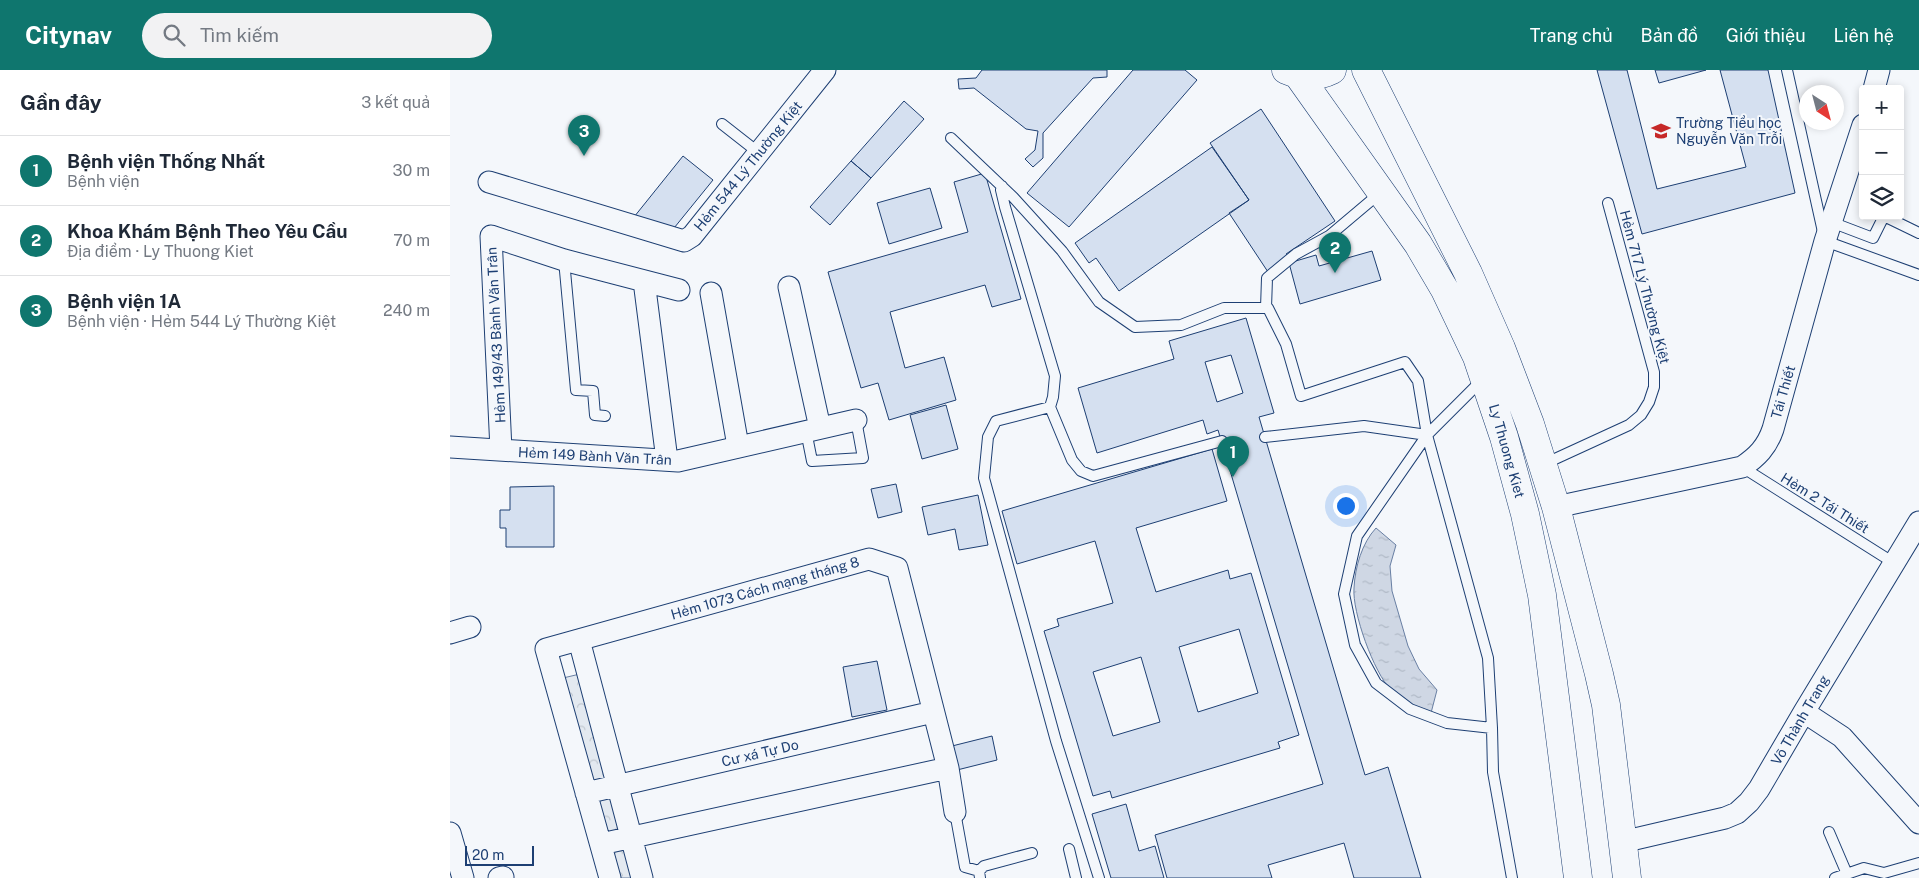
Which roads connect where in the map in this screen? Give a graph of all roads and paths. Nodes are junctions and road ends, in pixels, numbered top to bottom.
1 (825, 70) edge
2 (1332, 70) edge
3 (1366, 70) edge
4 (1787, 70) edge
5 (1879, 70) edge
6 (1292, 72) edge
7 (1875, 85) edge
8 (722, 124) dead end
9 (1861, 130) edge
10 (951, 138) dead end
11 (759, 152) junction
12 (489, 182) dead end
13 (1002, 186) junction
14 (1381, 192) junction
15 (1608, 203) dead end
16 (1828, 231) junction
17 (1919, 233) edge
18 (564, 260) junction
19 (1919, 275) edge
20 (644, 281) junction
21 (789, 287) dead end
22 (679, 290) dead end
23 (711, 293) dead end
24 (1266, 308) junction
25 (1484, 377) junction
26 (1050, 406) junction
27 (605, 416) dead end
28 (856, 420) joint
29 (813, 429) junction
30 (1427, 434) junction
31 (1265, 437) dead end
32 (1222, 441) dead end
33 (738, 446) junction
34 (450, 448) edge
35 (501, 450) junction
36 (667, 460) junction
37 (1543, 465) junction
38 (1742, 467) junction
39 (1556, 507) junction
40 (1919, 522) edge
41 (1894, 563) junction
42 (470, 627) dead end
43 (450, 633) edge
44 (579, 640) junction
45 (933, 712) junction
46 (1804, 712) junction
47 (1492, 728) junction
48 (948, 768) junction
49 (618, 786) junction
50 (586, 793) junction
51 (955, 812) joint
52 (1917, 814) edge
53 (1829, 832) dead end
54 (450, 834) edge
55 (631, 837) junction
56 (1622, 842) junction
57 (600, 844) junction
58 (1069, 849) dead end
59 (1032, 852) dead end
60 (1919, 864) edge
61 (980, 874) edge
62 (1847, 874) junction
63 (463, 878) edge
64 (610, 878) edge
65 (642, 878) edge
66 (1076, 878) edge
67 (1099, 878) edge
68 (1512, 878) edge
69 (1578, 878) edge
70 (1627, 878) edge
71 (1835, 878) edge

1 - 11 street, Hẻm 544 Lý Thường Kiệt
2 - 6 main road
3 - 37 main road, Ly Thuong Kiet
4 - 16 lane
5 - 7 street
6 - 14 main road, Ly Thuong Kiet
8 - 11 lane
9 - 16 street, Tái Thiết
10 - 13 lane
11 - 12 street, Hẻm 544 Lý Thường Kiệt
13 - 24 lane
13 - 26 lane
14 - 24 lane
14 - 25 main road, Ly Thuong Kiet
15 - 37 lane, Hẻm 717 Lý Thường Kiệt
16 - 17 lane
16 - 19 lane
16 - 38 street, Tái Thiết
18 - 20 street, Hẻm 149/43 Bành Văn Trân
18 - 27 lane
18 - 35 street, Hẻm 149/43 Bành Văn Trân
20 - 22 street, Hẻm 149/43 Bành Văn Trân
20 - 36 street
21 - 29 street
23 - 33 street
24 - 30 lane
25 - 30 lane
25 - 69 main road, Ly Thuong Kiet
26 - 32 lane
26 - 67 lane
28 - 29 street, Hẻm 149 Bành Văn Trân
28 - 29 lane
29 - 33 street, Hẻm 149 Bành Văn Trân
30 - 31 lane
30 - 47 lane
30 - 47 lane
33 - 36 street, Hẻm 149 Bành Văn Trân
34 - 35 street, Hẻm 149 Bành Văn Trân
35 - 36 street, Hẻm 149 Bành Văn Trân
37 - 39 main road, Ly Thuong Kiet
38 - 39 street, Tái Thiết
38 - 41 lane, Hẻm 2 Tái Thiết
39 - 56 main road, Ly Thuong Kiet
40 - 41 street, Võ Thành Trang
41 - 46 street, Võ Thành Trang
42 - 43 street
44 - 45 street, Hẻm 1073 Cách mạng tháng 8
44 - 49 street
44 - 50 street, Hẻm 1073 Cách mạng tháng 8
45 - 48 street, Hẻm 1073 Cách mạng tháng 8
45 - 49 street, Cư xá Tự Do
46 - 52 street
46 - 56 street, Võ Thành Trang
47 - 68 lane
48 - 51 street, Hẻm 1073 Cách mạng tháng 8
48 - 55 street
49 - 50 street, Cư xá Tự Do
49 - 55 street
50 - 57 street, Hẻm 1073 Cách mạng tháng 8
51 - 61 lane
53 - 62 lane
54 - 63 street
55 - 57 street
55 - 65 street
56 - 70 main road, Ly Thuong Kiet
57 - 64 street, Hẻm 1073 Cách mạng tháng 8
58 - 66 lane
59 - 61 lane
60 - 62 lane
62 - 71 lane

